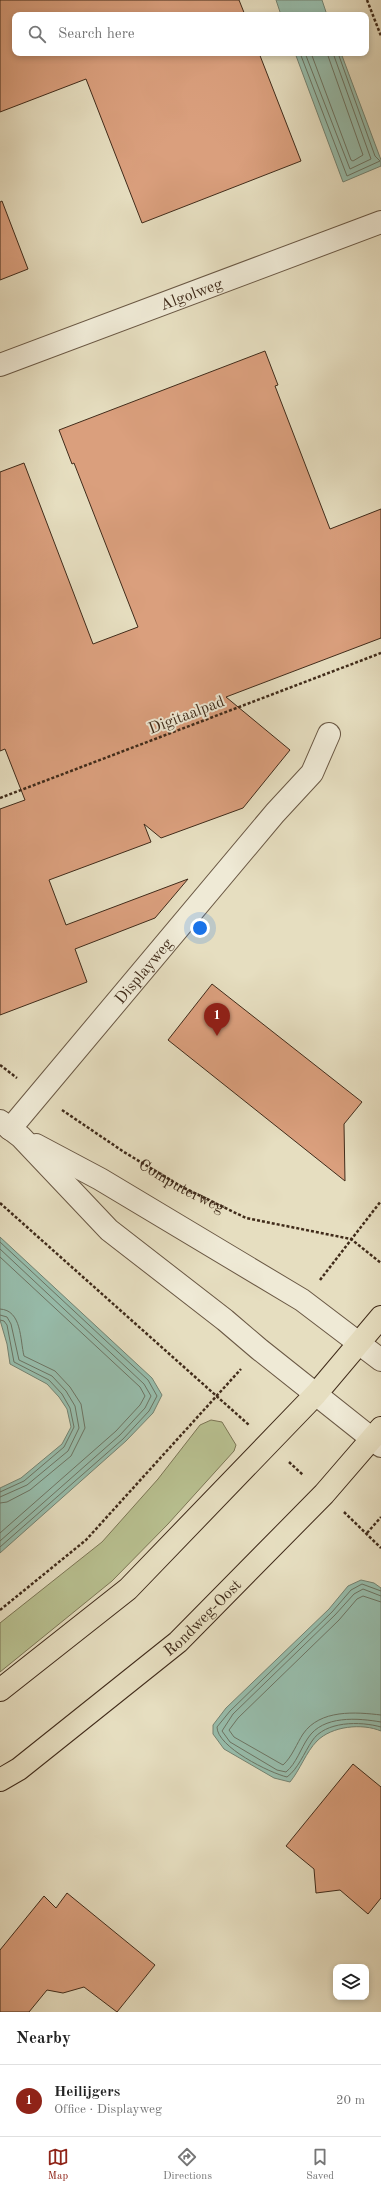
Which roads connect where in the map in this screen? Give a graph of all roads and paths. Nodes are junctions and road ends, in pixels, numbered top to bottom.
1 (367, 0) edge
2 (381, 36) edge
3 (381, 222) edge
4 (0, 365) edge
5 (381, 653) edge
6 (329, 734) dead end
7 (0, 798) edge
8 (0, 1066) edge
9 (40, 1094) junction
10 (10, 1129) edge
11 (381, 1201) edge
12 (0, 1203) edge
13 (351, 1239) junction
14 (381, 1263) edge
15 (302, 1300) junction
16 (381, 1317) edge
17 (360, 1342) junction
18 (259, 1349) junction
19 (381, 1360) edge
20 (316, 1394) junction
21 (217, 1395) junction
22 (378, 1438) edge
23 (268, 1443) junction
24 (324, 1494) junction
25 (381, 1517) edge
26 (367, 1533) junction
27 (381, 1548) edge
28 (0, 1610) edge
29 (0, 1690) edge
30 (0, 1780) edge

1 - 2 path
3 - 4 street, Algolweg
5 - 7 path, Digitaalpad
6 - 9 street, Displayweg
8 - 9 path, Computerweg
9 - 10 street, Displayweg
9 - 13 path, Computerweg
10 - 15 street
10 - 18 street
11 - 13 path
12 - 21 path
13 - 14 path, Computerweg
13 - 15 path
15 - 17 street
16 - 17 main road
17 - 19 street
17 - 20 main road
18 - 20 street
18 - 21 path
20 - 22 street
20 - 23 main road
21 - 23 path
21 - 28 path
22 - 24 main road, Rondweg-Oost
23 - 24 path
23 - 29 main road
24 - 26 path
24 - 30 main road, Rondweg-Oost
25 - 26 path
26 - 27 path

